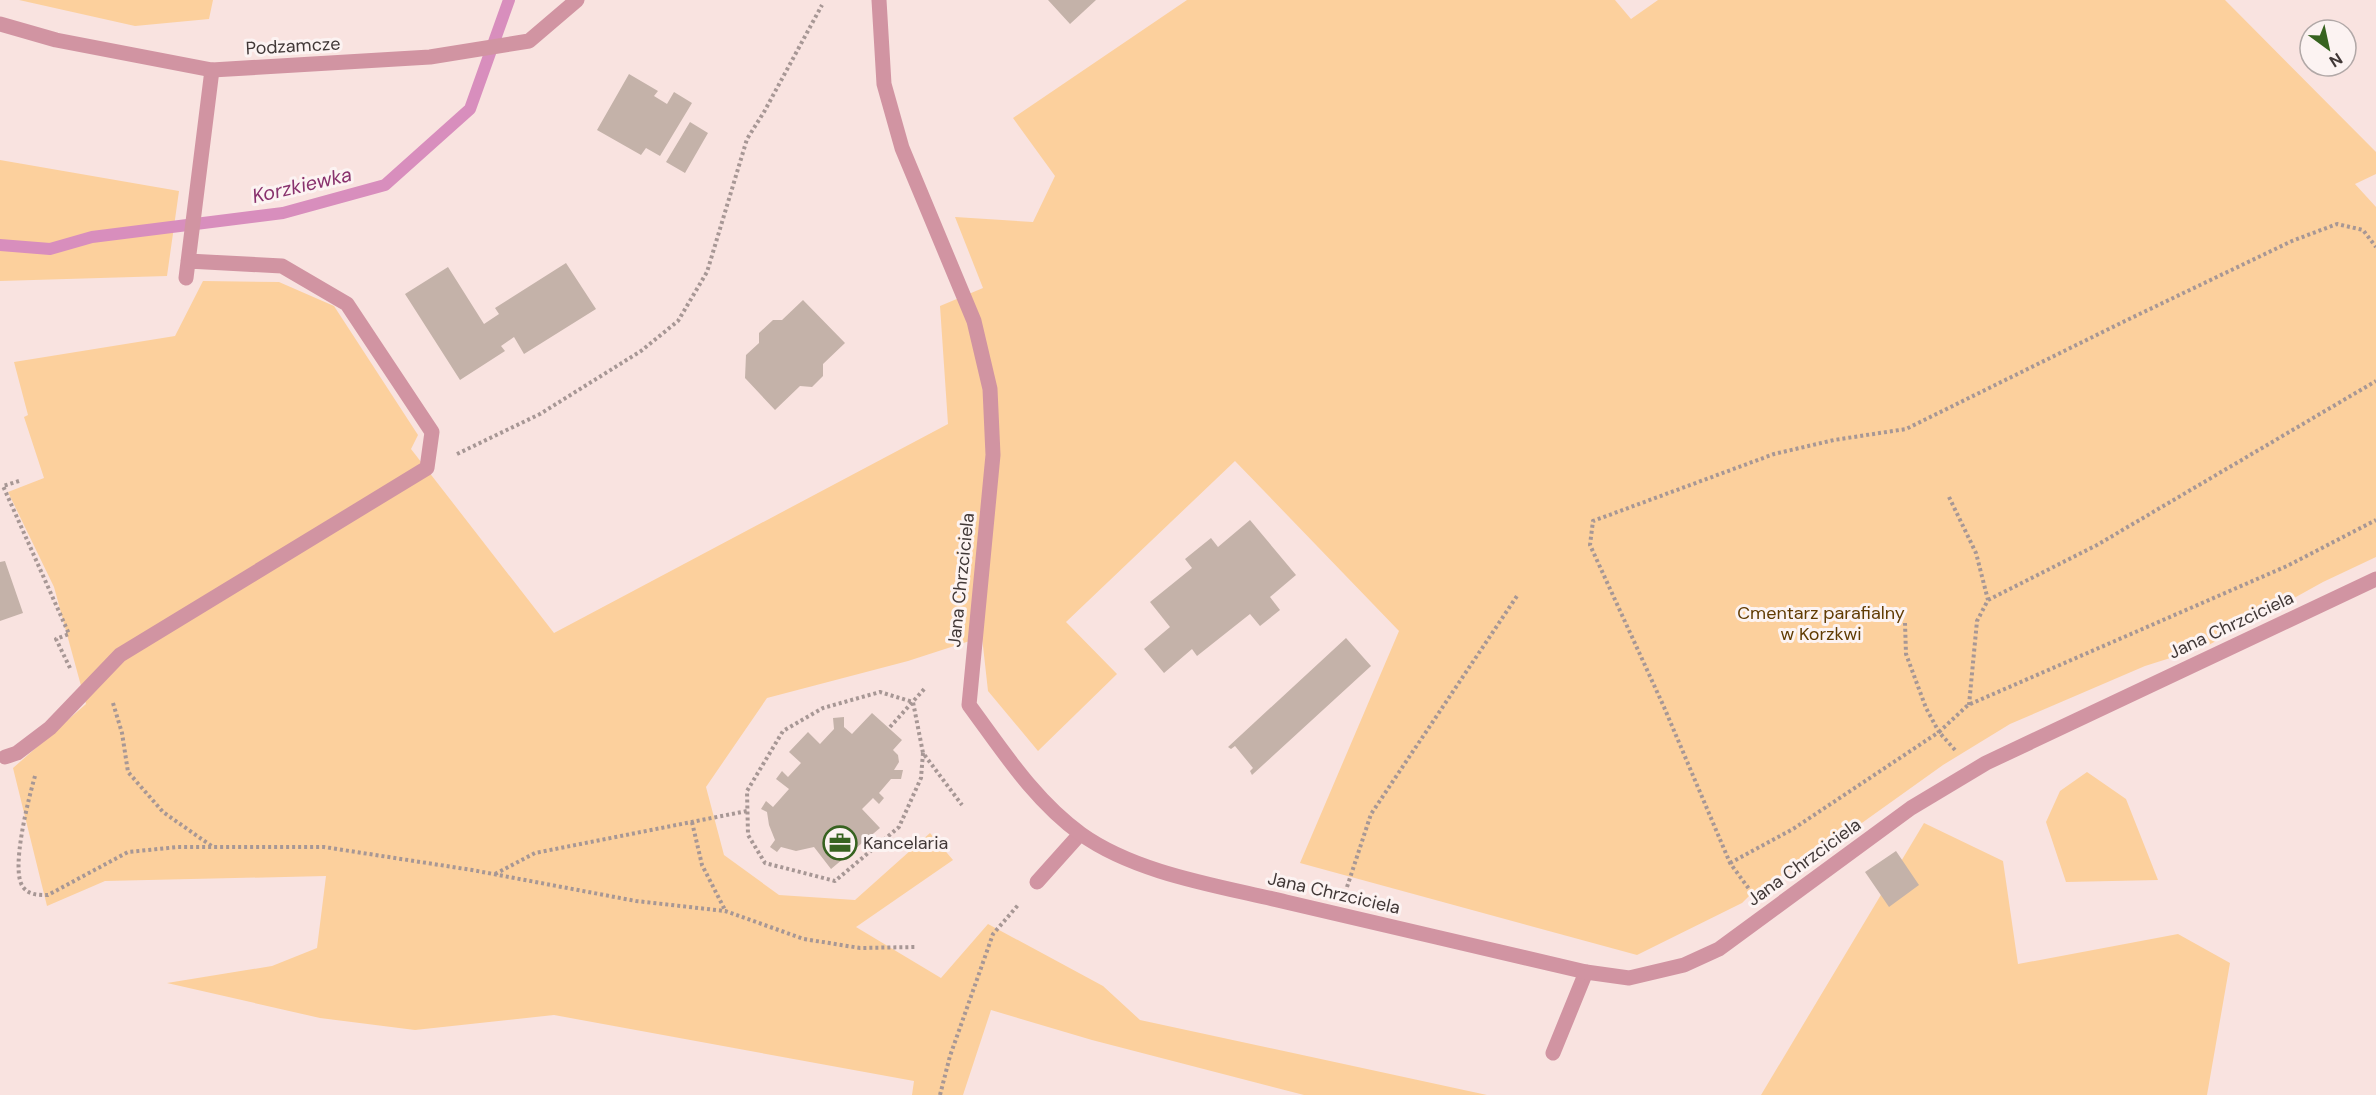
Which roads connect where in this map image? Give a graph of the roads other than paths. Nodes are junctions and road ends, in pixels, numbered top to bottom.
1 (577, 0) edge
2 (879, 0) edge
3 (0, 24) edge
4 (212, 70) junction
5 (189, 257) junction
6 (186, 278) dead end
7 (2376, 579) edge
8 (5, 757) dead end
9 (1080, 834) junction
10 (1037, 882) road end
11 (1586, 972) junction
12 (1553, 1053) dead end

1 - 4 street, Podzamcze
2 - 9 street, Jana Chrzciciela
3 - 4 street, Podzamcze
4 - 5 street
5 - 6 street
5 - 8 street
7 - 11 street, Jana Chrzciciela
9 - 10 street
9 - 11 street, Jana Chrzciciela
11 - 12 street

